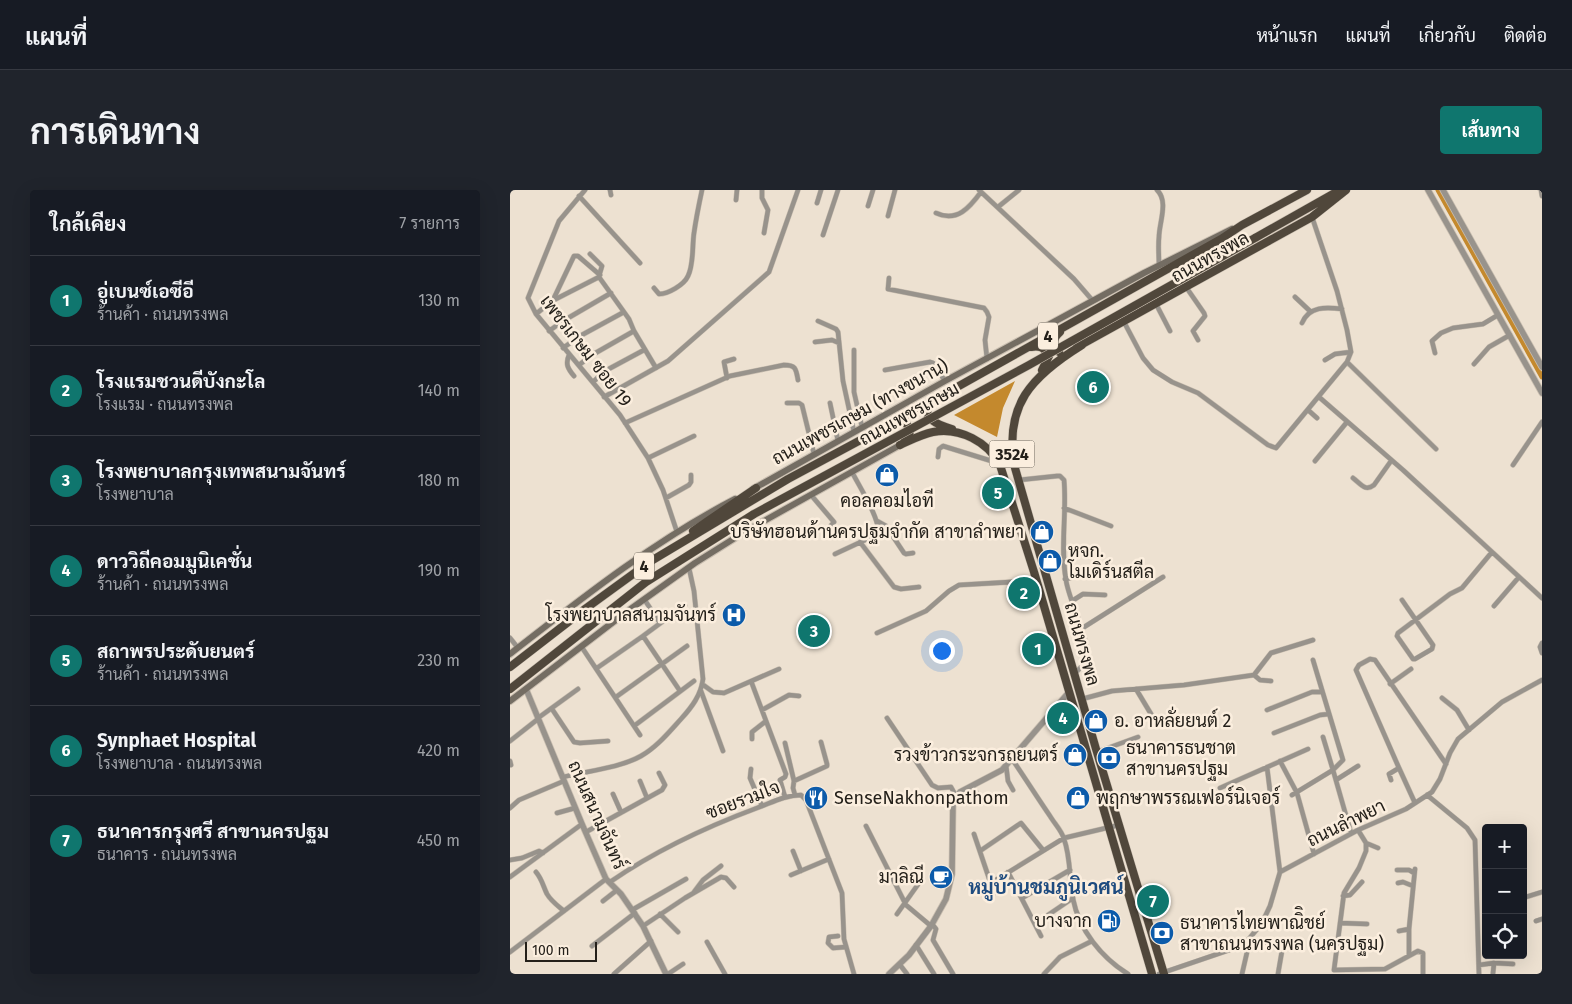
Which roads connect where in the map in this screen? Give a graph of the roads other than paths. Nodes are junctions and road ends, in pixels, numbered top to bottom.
1 (585, 190) edge
2 (702, 190) edge
3 (737, 190) edge
4 (762, 190) edge
5 (798, 190) edge
6 (821, 190) edge
7 (838, 190) edge
8 (873, 190) edge
9 (895, 190) edge
10 (1020, 190) edge
11 (1340, 190) edge
12 (1346, 190) edge
13 (1428, 190) edge
14 (1444, 190) edge
15 (1541, 190) edge
16 (980, 191) edge
17 (1160, 191) edge
18 (1303, 191) edge
19 (579, 196) junction
20 (1542, 196) edge
21 (736, 200) dead end
22 (817, 203) dead end
23 (868, 206) dead end
24 (998, 207) junction
25 (936, 213) dead end
26 (888, 216) dead end
27 (1312, 217) junction
28 (1242, 225) junction
29 (764, 233) dead end
30 (823, 235) dead end
31 (590, 254) dead end
32 (640, 262) dead end
33 (1159, 266) junction
34 (599, 276) junction
35 (889, 278) dead end
36 (1186, 287) junction
37 (654, 288) dead end
38 (611, 293) junction
39 (1295, 297) dead end
40 (552, 301) junction
41 (1093, 301) junction
42 (1156, 304) junction
43 (1342, 309) junction
44 (624, 312) junction
45 (1311, 312) junction
46 (536, 314) junction
47 (1498, 315) junction
48 (818, 321) dead end
49 (1073, 321) junction
50 (1124, 322) junction
51 (1302, 323) dead end
52 (550, 331) junction
53 (1170, 331) dead end
54 (634, 332) junction
55 (1510, 335) junction
56 (1198, 340) dead end
57 (815, 342) dead end
58 (839, 342) junction
59 (1083, 345) junction
60 (564, 348) junction
61 (644, 350) junction
62 (854, 350) dead end
63 (1022, 351) junction
64 (1351, 352) junction
65 (1436, 353) dead end
66 (569, 355) junction
67 (734, 359) dead end
68 (987, 359) junction
69 (1325, 360) dead end
70 (1347, 362) junction
71 (1474, 364) dead end
72 (579, 365) junction
73 (1542, 367) edge
74 (656, 368) junction
75 (885, 370) dead end
76 (574, 376) dead end
77 (727, 378) junction
78 (798, 380) dead end
79 (945, 381) junction
80 (1035, 381) junction
81 (593, 382) junction
82 (949, 392) junction
83 (1542, 393) edge
84 (604, 397) junction
85 (1319, 397) junction
86 (787, 403) dead end
87 (830, 403) dead end
88 (1308, 410) junction
89 (1317, 418) dead end
90 (1347, 422) junction
91 (1542, 422) edge
92 (625, 423) junction
93 (891, 424) junction
94 (862, 427) junction
95 (854, 432) junction
96 (694, 436) dead end
97 (972, 438) junction
98 (838, 441) junction
99 (900, 445) junction
100 (1436, 449) dead end
101 (814, 454) junction
102 (938, 457) dead end
103 (648, 458) junction
104 (1391, 460) junction
105 (1315, 461) dead end
106 (1000, 463) junction
107 (1513, 464) dead end
108 (852, 472) junction
109 (691, 475) dead end
110 (1353, 478) dead end
111 (1019, 480) junction
112 (756, 488) junction
113 (811, 495) junction
114 (666, 498) junction
115 (1064, 508) junction
116 (877, 521) junction
117 (1111, 526) dead end
118 (677, 532) junction
119 (832, 537) dead end
120 (860, 542) junction
121 (913, 552) dead end
122 (1492, 552) junction
123 (835, 554) dead end
124 (651, 561) junction
125 (689, 568) junction
126 (1095, 573) dead end
127 (1163, 577) dead end
128 (1519, 577) junction
129 (1065, 579) junction
130 (1029, 581) dead end
131 (919, 587) dead end
132 (1050, 587) junction
133 (1039, 590) junction
134 (1105, 595) dead end
135 (1542, 598) edge
136 (644, 599) junction
137 (1402, 600) dead end
138 (1072, 601) junction
139 (685, 605) dead end
140 (1494, 606) dead end
141 (1416, 620) junction
142 (660, 623) junction
143 (1081, 629) junction
144 (877, 633) dead end
145 (643, 636) junction
146 (510, 638) edge
147 (1313, 640) dead end
148 (1542, 643) edge
149 (581, 646) junction
150 (687, 646) dead end
151 (518, 648) junction
152 (1542, 653) edge
153 (510, 654) edge
154 (1313, 660) dead end
155 (663, 664) junction
156 (510, 667) edge
157 (597, 668) junction
158 (779, 669) dead end
159 (1411, 669) dead end
160 (1075, 674) junction
161 (1254, 675) junction
162 (1542, 680) edge
163 (694, 681) dead end
164 (751, 681) junction
165 (1271, 681) dead end
166 (702, 684) junction
167 (1390, 684) junction
168 (526, 689) junction
169 (578, 689) dead end
170 (1136, 689) junction
171 (510, 690) edge
172 (680, 691) junction
173 (701, 691) junction
174 (1069, 692) junction
175 (1322, 692) junction
176 (799, 696) dead end
177 (616, 697) junction
178 (1442, 698) dead end
179 (1082, 699) junction
180 (510, 701) edge
181 (552, 709) junction
182 (762, 710) junction
183 (1267, 710) dead end
184 (1329, 714) junction
185 (887, 718) dead end
186 (1154, 718) dead end
187 (538, 719) junction
188 (766, 721) junction
189 (634, 726) junction
190 (1469, 730) junction
191 (1274, 733) dead end
192 (640, 734) dead end
193 (1138, 737) dead end
194 (1323, 737) dead end
195 (752, 739) dead end
196 (510, 741) edge
197 (608, 741) dead end
198 (821, 742) dead end
199 (785, 743) dead end
200 (1308, 749) dead end
201 (723, 752) dead end
202 (1097, 752) junction
203 (1012, 759) junction
204 (1280, 761) junction
205 (1446, 764) junction
206 (1006, 766) junction
207 (1358, 766) dead end
208 (1267, 767) junction
209 (1398, 768) junction
210 (751, 769) dead end
211 (1333, 770) junction
212 (659, 773) dead end
213 (563, 779) junction
214 (1336, 780) junction
215 (1391, 780) dead end
216 (640, 781) dead end
217 (794, 781) junction
218 (972, 786) junction
219 (1220, 788) dead end
220 (1013, 790) dead end
221 (1297, 792) junction
222 (614, 794) dead end
223 (795, 795) junction
224 (1427, 795) junction
225 (956, 796) junction
226 (1292, 796) dead end
227 (785, 797) junction
228 (647, 798) junction
229 (982, 801) dead end
230 (1415, 803) junction
231 (762, 806) junction
232 (510, 808) edge
233 (575, 808) junction
234 (621, 812) junction
235 (557, 813) dead end
236 (582, 824) junction
237 (1119, 825) junction
238 (866, 826) dead end
239 (1108, 828) junction
240 (1358, 830) junction
241 (586, 832) junction
242 (1351, 833) junction
243 (974, 834) dead end
244 (1064, 838) junction
245 (1366, 843) junction
246 (1378, 848) dead end
247 (980, 850) junction
248 (1043, 850) junction
249 (793, 851) dead end
250 (543, 853) junction
251 (1314, 854) junction
252 (830, 859) junction
253 (510, 860) edge
254 (721, 866) dead end
255 (1070, 870) junction
256 (1397, 870) dead end
257 (801, 871) junction
258 (536, 872) dead end
259 (1008, 872) junction
260 (1280, 872) junction
261 (791, 875) dead end
262 (510, 877) edge
263 (686, 879) dead end
264 (608, 880) junction
265 (1362, 882) dead end
266 (919, 883) dead end
267 (991, 883) junction
268 (1398, 883) dead end
269 (1413, 886) junction
270 (734, 887) dead end
271 (617, 890) junction
272 (693, 893) junction
273 (994, 893) dead end
274 (1541, 894) edge
275 (1343, 896) junction
276 (1527, 897) edge
277 (1022, 898) junction
278 (1073, 898) junction
279 (603, 902) dead end
280 (904, 903) junction
281 (564, 911) junction
282 (633, 912) junction
283 (660, 914) junction
284 (897, 914) dead end
285 (1048, 915) dead end
286 (1542, 919) edge
287 (1536, 921) dead end
288 (1340, 923) junction
289 (1367, 924) dead end
290 (932, 925) junction
291 (643, 926) junction
292 (1410, 929) junction
293 (1399, 931) dead end
294 (678, 932) dead end
295 (838, 936) dead end
296 (1041, 936) dead end
297 (1250, 940) junction
298 (651, 941) junction
299 (1092, 941) junction
300 (707, 942) dead end
301 (916, 945) junction
302 (1244, 945) junction
303 (1283, 945) junction
304 (592, 946) dead end
305 (1292, 946) dead end
306 (846, 947) junction
307 (510, 952) edge
308 (1410, 955) junction
309 (1494, 963) junction
310 (683, 964) dead end
311 (1514, 964) dead end
312 (900, 965) junction
313 (1479, 965) junction
314 (1333, 972) edge
315 (1369, 972) edge
316 (1493, 973) edge
317 (614, 974) edge
318 (667, 974) edge
319 (725, 974) edge
320 (854, 974) edge
321 (889, 974) edge
322 (907, 974) edge
323 (934, 974) edge
324 (953, 974) edge
325 (1044, 974) edge
326 (1128, 974) edge
327 (1152, 974) edge
328 (1162, 974) edge
329 (1242, 974) edge
330 (1278, 974) edge
331 (1423, 974) edge
332 (1479, 974) edge

1 - 19 street, เพชรเกษม ซอย 19
2 - 37 street
3 - 21 street
4 - 29 street
5 - 74 street
6 - 22 street
7 - 30 street
8 - 23 street
9 - 26 street
10 - 24 street
11 - 171 highway, ถนนเพชรเกษม / 4, bridge
12 - 27 highway, ถนนทรงพล
13 - 47 street
14 - 73 street
15 - 20 street
16 - 24 street
16 - 25 street
17 - 33 street
18 - 28 highway, ถนนเพชรเกษม / 4
19 - 32 street
19 - 46 street, เพชรเกษม ซอย 19
24 - 41 street
27 - 36 highway, ถนนทรงพล
27 - 43 street
28 - 33 main road, ถนนเพชรเกษม (ทางขนาน) / 4
28 - 49 highway, ถนนเพชรเกษม / 4
31 - 34 street
33 - 41 main road, ถนนเพชรเกษม (ทางขนาน) / 4
34 - 38 street
34 - 40 street
34 - 40 street
35 - 68 street
36 - 42 highway, ถนนทรงพล
36 - 56 street
38 - 44 street
38 - 52 street
39 - 45 street
40 - 46 street
41 - 68 main road, ถนนเพชรเกษม (ทางขนาน) / 4
42 - 50 highway, ถนนทรงพล
42 - 53 street
43 - 45 street
43 - 64 street
44 - 54 street
44 - 60 street
45 - 51 street
46 - 52 street, เพชรเกษม ซอย 19
47 - 55 street
47 - 65 street
48 - 58 street
49 - 59 highway
49 - 63 highway, ถนนเพชรเกษม / 4
50 - 59 highway, ถนนทรงพล
50 - 88 street
52 - 60 street, เพชรเกษม ซอย 19
54 - 61 street
54 - 72 street
55 - 71 street
55 - 83 street
57 - 58 street
58 - 95 street
59 - 80 highway, ถนนทรงพล / 3524
60 - 66 street, เพชรเกษม ซอย 19
61 - 74 street
61 - 81 street
62 - 94 street
63 - 80 highway
63 - 82 highway, ถนนเพชรเกษม / 4
64 - 69 street
64 - 70 street
66 - 72 street, เพชรเกษม ซอย 19
66 - 76 street
67 - 77 street
68 - 79 main road, ถนนเพชรเกษม (ทางขนาน) / 4
70 - 85 street
70 - 100 street
72 - 81 street, เพชรเกษม ซอย 19
74 - 84 street
75 - 79 street
77 - 78 street
77 - 92 street
79 - 94 main road, ถนนเพชรเกษม (ทางขนาน) / 4
80 - 111 highway, ถนนทรงพล / 3524
81 - 84 street, เพชรเกษม ซอย 19
82 - 93 highway, ถนนเพชรเกษม / 4
82 - 97 highway
84 - 92 street, เพชรเกษม ซอย 19
85 - 88 street
85 - 90 street
86 - 101 street
87 - 98 street
88 - 89 street
90 - 104 street
90 - 105 street
91 - 107 street
92 - 103 street, เพชรเกษม ซอย 19
93 - 99 highway
93 - 124 highway, ถนนเพชรเกษม / 4
94 - 95 main road, ถนนเพชรเกษม (ทางขนาน) / 4
95 - 98 main road, ถนนเพชรเกษม (ทางขนาน) / 4
96 - 103 street
97 - 99 highway, ถนนทรงพล / 3524
97 - 106 highway, ถนนทรงพล / 3524
98 - 101 main road, ถนนเพชรเกษม (ทางขนาน) / 4
99 - 108 main road, 4
101 - 112 main road, ถนนเพชรเกษม (ทางขนาน) / 4
102 - 106 street
103 - 114 street, เพชรเกษม ซอย 19
104 - 110 street
104 - 122 street
106 - 133 highway, ถนนทรงพล / 3524
108 - 113 main road, 4
108 - 116 street
109 - 114 street
111 - 115 street
111 - 132 highway, ถนนทรงพล / 3524
112 - 118 main road, ถนนเพชรเกษม (ทางขนาน) / 4
112 - 124 highway
113 - 119 street
113 - 125 main road, 4
114 - 118 street, เพชรเกษม ซอย 19
115 - 117 street
115 - 129 street
116 - 120 street
116 - 121 street
118 - 151 main road, ถนนเพชรเกษม (ทางขนาน) / 4
120 - 123 street
120 - 131 street
122 - 128 street
122 - 141 street
124 - 156 highway, ถนนเพชรเกษม / 4
125 - 136 main road, 4
125 - 166 street
126 - 129 street
127 - 143 street
128 - 135 street
128 - 140 street
129 - 138 street
130 - 144 street
132 - 133 highway
132 - 160 highway, ถนนทรงพล / 3524
133 - 174 highway, ถนนทรงพล / 3524
134 - 138 street
136 - 142 street
136 - 149 main road, 4
137 - 141 street
138 - 143 street
139 - 142 street
141 - 141 street
142 - 145 street
143 - 160 street
145 - 155 street
145 - 157 street
146 - 151 street
147 - 161 street
148 - 152 street
149 - 157 street
149 - 168 main road, 4
150 - 155 street
151 - 153 main road, ถนนเพชรเกษม (ทางขนาน) / 4
154 - 175 street
155 - 172 street
155 - 177 street
157 - 177 street
158 - 164 street
159 - 167 street
160 - 179 highway, ถนนทรงพล / 3524
161 - 165 street
161 - 170 street
162 - 190 street, ถนนลำพยา
163 - 172 street
164 - 166 street
164 - 182 street
166 - 173 street
167 - 205 street
167 - 209 street
168 - 180 main road, 4
168 - 187 street, ถนนสนามจันทร์
169 - 181 street
170 - 179 street
170 - 186 street
172 - 189 street
173 - 201 street
173 - 213 street
174 - 203 street
174 - 239 highway, ถนนทรงพล / 3524
175 - 183 street
175 - 184 street
176 - 182 street
177 - 189 street
178 - 190 street
179 - 202 highway, ถนนทรงพล / 3524
181 - 187 street
181 - 197 street
182 - 188 street
184 - 191 street
184 - 211 street
185 - 225 street
187 - 196 street
187 - 213 street, ถนนสนามจันทร์
188 - 195 street
188 - 227 street
189 - 192 street
190 - 205 street, ถนนลำพยา
193 - 202 street
194 - 211 street
198 - 217 street
199 - 217 street
200 - 204 street
202 - 237 highway, ถนนทรงพล / 3524
203 - 206 street
203 - 244 street
204 - 208 street
204 - 221 street
205 - 224 street, ถนนลำพยา
206 - 218 street
206 - 220 street
207 - 214 street
208 - 219 street
208 - 260 street
209 - 215 street
209 - 230 street
210 - 231 street
211 - 214 street
211 - 221 street
212 - 228 street
213 - 232 street
213 - 233 street, ถนนสนามจันทร์
214 - 242 street
216 - 228 street
217 - 223 street
218 - 225 street
218 - 229 street
221 - 226 street
221 - 251 street
222 - 234 street
223 - 227 street, ซอยรวมใจ
223 - 252 street, ซอยรวมใจ
224 - 230 street, ถนนลำพยา
224 - 313 street
225 - 290 street
227 - 231 street, ซอยรวมใจ
228 - 234 street
230 - 240 street, ถนนลำพยา
231 - 264 street, ซอยรวมใจ
233 - 235 street
233 - 236 street, ถนนสนามจันทร์
234 - 241 street
236 - 241 street, ถนนสนามจันทร์
236 - 250 street
237 - 239 street
237 - 328 highway, ถนนทรงพล / 3524
238 - 280 street
239 - 244 street
239 - 327 highway, ถนนทรงพล / 3524
240 - 242 street, ถนนลำพยา
240 - 245 street
241 - 264 street, ถนนสนามจันทร์
242 - 251 street, ถนนลำพยา
243 - 247 street
244 - 248 street
244 - 255 street
245 - 246 street
245 - 275 street
247 - 248 street
247 - 267 street
248 - 259 street
249 - 257 street
250 - 253 street
250 - 262 street
251 - 260 street, ถนนลำพยา
252 - 257 street
252 - 306 street, ซอยรวมใจ
254 - 272 street
255 - 277 street
255 - 278 street
256 - 269 street
257 - 261 street
258 - 281 street
259 - 267 street
259 - 277 street
260 - 297 street
263 - 282 street
264 - 271 street, ถนนสนามจันทร์
264 - 281 street, ซอยรวมใจ
265 - 275 street
266 - 280 street
267 - 273 street
268 - 269 street
269 - 292 street
270 - 272 street
271 - 279 street
271 - 282 street, ถนนสนามจันทร์
272 - 283 street
274 - 276 street
275 - 288 street
277 - 296 street
278 - 285 street
278 - 299 street
280 - 284 street
280 - 290 street
281 - 307 street, ซอยรวมใจ
282 - 291 street, ถนนสนามจันทร์
282 - 304 street
283 - 291 street
283 - 294 street
286 - 287 street
288 - 289 street
288 - 314 street
290 - 301 street
290 - 324 street
291 - 298 street, ถนนสนามจันทร์
292 - 293 street
292 - 308 street
295 - 306 street
297 - 302 street
297 - 303 street
298 - 317 street
298 - 318 street, ถนนสนามจันทร์
299 - 325 street
299 - 326 street
300 - 319 street
301 - 312 street
301 - 323 street
302 - 328 street
302 - 329 street
303 - 305 street
303 - 330 street
306 - 320 street, ซอยรวมใจ
308 - 315 street
308 - 331 street
309 - 311 street
309 - 313 street
309 - 316 street
310 - 318 street
312 - 321 street
312 - 322 street
313 - 332 street
314 - 315 street

